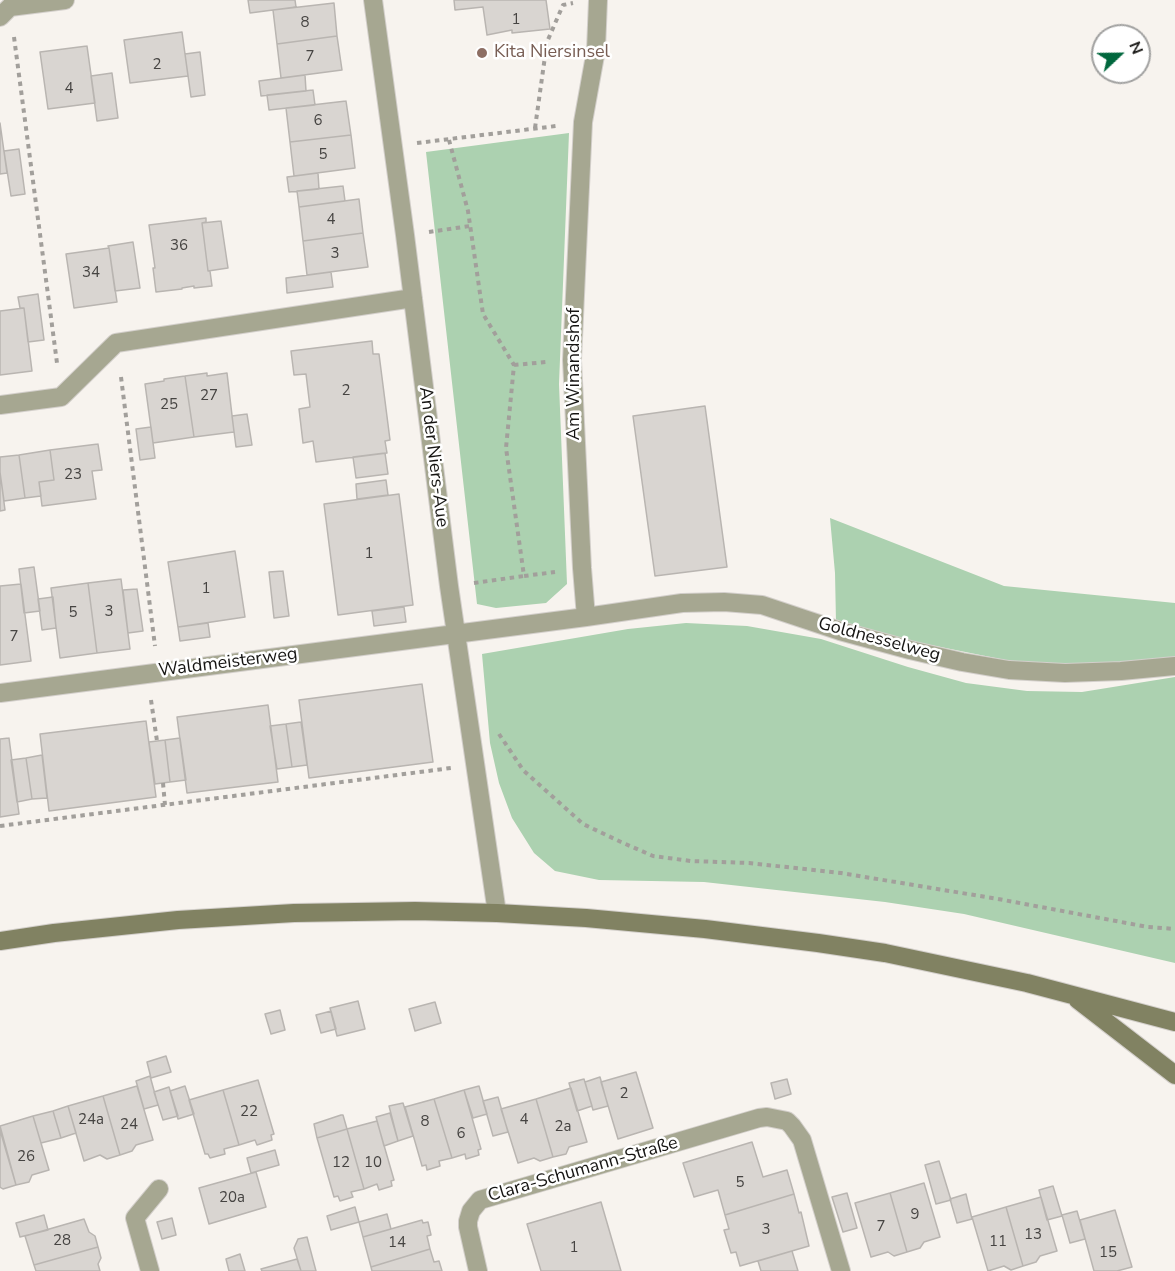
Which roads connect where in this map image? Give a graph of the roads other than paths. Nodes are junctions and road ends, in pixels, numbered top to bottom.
1 (65, 0) edge
2 (373, 0) edge
3 (590, 1) edge
4 (5, 12) edge
5 (413, 298) junction
6 (0, 405) edge
7 (586, 617) junction
8 (456, 634) junction
9 (1175, 666) edge
10 (0, 693) edge
11 (497, 913) junction
12 (0, 941) edge
13 (1069, 993) junction
14 (1175, 1022) edge
15 (1175, 1075) edge
16 (159, 1189) dead end
17 (150, 1271) edge
18 (478, 1271) edge
19 (841, 1271) edge

1 - 4 street
2 - 5 street, An der Niers-Aue
3 - 7 street, Am Winandshof
5 - 6 street
5 - 8 street, An der Niers-Aue
7 - 8 street
7 - 9 street, Goldnesselweg
8 - 10 street, Waldmeisterweg
8 - 11 street, An der Niers-Aue
11 - 12 main road
11 - 13 main road
13 - 14 main road
13 - 15 main road
16 - 17 street
18 - 19 street, Clara-Schumann-Straße

